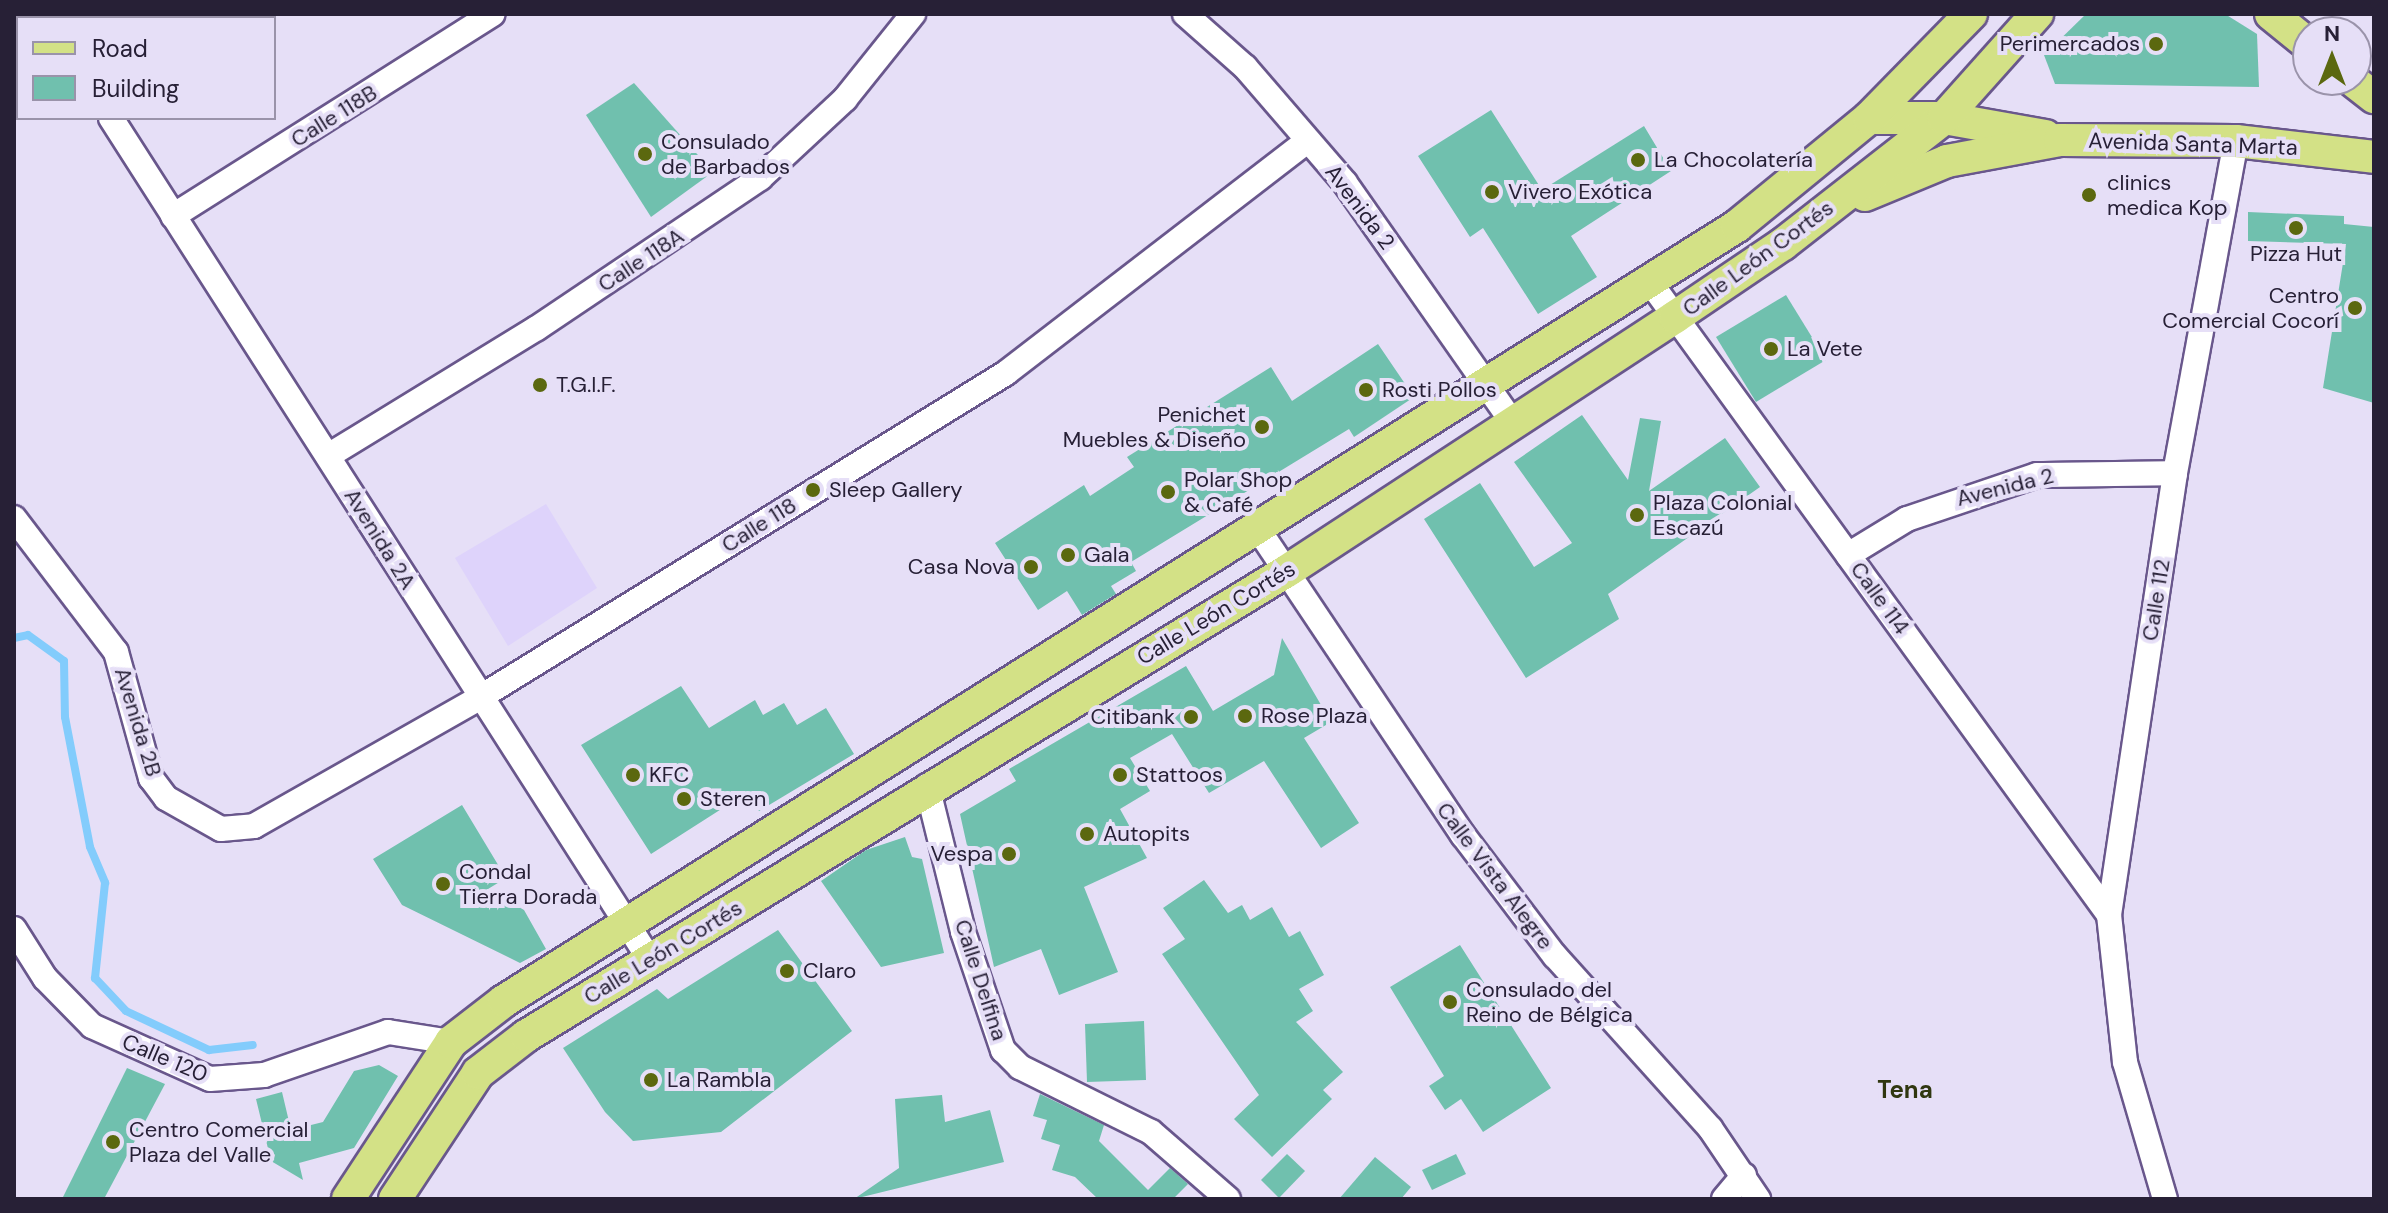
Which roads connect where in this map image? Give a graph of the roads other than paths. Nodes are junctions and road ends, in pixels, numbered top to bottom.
1 (493, 14) edge
2 (913, 14) edge
3 (1185, 14) edge
4 (1971, 14) edge
5 (2037, 14) edge
6 (2271, 14) edge
7 (2292, 31) edge
8 (1869, 118) junction
9 (1944, 118) junction
10 (112, 120) edge
11 (2060, 140) junction
12 (1307, 141) junction
13 (2236, 141) junction
14 (2374, 157) edge
15 (173, 216) junction
16 (1783, 244) junction
17 (1650, 282) junction
18 (1675, 317) junction
19 (1489, 387) junction
20 (1511, 420) junction
21 (328, 456) junction
22 (2175, 473) junction
23 (14, 518) edge
24 (1260, 532) junction
25 (1848, 555) junction
26 (1287, 571) junction
27 (479, 698) junction
28 (927, 786) junction
29 (221, 829) joint
30 (2109, 915) junction
31 (627, 924) junction
32 (14, 929) edge
33 (650, 960) junction
34 (451, 1042) junction
35 (1744, 1175) junction
36 (348, 1199) edge
37 (395, 1199) edge
38 (1228, 1199) edge
39 (1724, 1199) edge
40 (1758, 1199) edge
41 (2165, 1199) edge

1 - 15 street, Calle 118B
2 - 21 street, Calle 118A
3 - 12 street, Avenida 2
4 - 8 main road, Calle León Cortés
5 - 9 main road, Calle León Cortés
6 - 7 main road
8 - 9 main road, Avenida Santa Marta
8 - 17 main road, Calle León Cortés
9 - 11 main road, Avenida Santa Marta
9 - 16 main road, Calle León Cortés
10 - 15 street, Avenida 2A
11 - 13 main road, Avenida Santa Marta
11 - 16 main road, Avenida Santa Marta
12 - 19 street, Avenida 2
12 - 27 street, Calle 118
13 - 14 main road, Avenida Santa Marta
13 - 22 street, Calle 112
15 - 21 street, Avenida 2A
16 - 18 main road, Calle León Cortés
17 - 18 street, Calle 114
17 - 19 main road, Calle León Cortés
18 - 20 main road, Calle León Cortés
18 - 25 street, Calle 114
19 - 20 street, Avenida 2
19 - 24 main road, Calle León Cortés
20 - 26 main road, Calle León Cortés
21 - 27 street, Avenida 2A
22 - 25 street, Avenida 2
22 - 30 street, Calle 112
23 - 29 street, Avenida 2B
24 - 26 street, Calle Vista Alegre
24 - 31 main road, Calle León Cortés
25 - 30 street, Calle 114
26 - 28 main road, Calle León Cortés
26 - 35 street, Calle Vista Alegre
27 - 29 street, Calle 118
27 - 31 street, Avenida 2A
28 - 33 main road, Calle León Cortés
28 - 38 street, Calle Delfina
30 - 41 street, Calle 112
31 - 33 street, Avenida 2A
31 - 34 main road, Calle León Cortés
32 - 34 street, Calle 120
33 - 37 main road, Calle León Cortés
34 - 36 main road, Calle León Cortés
35 - 39 street
35 - 40 street, Calle Vista Alegre

